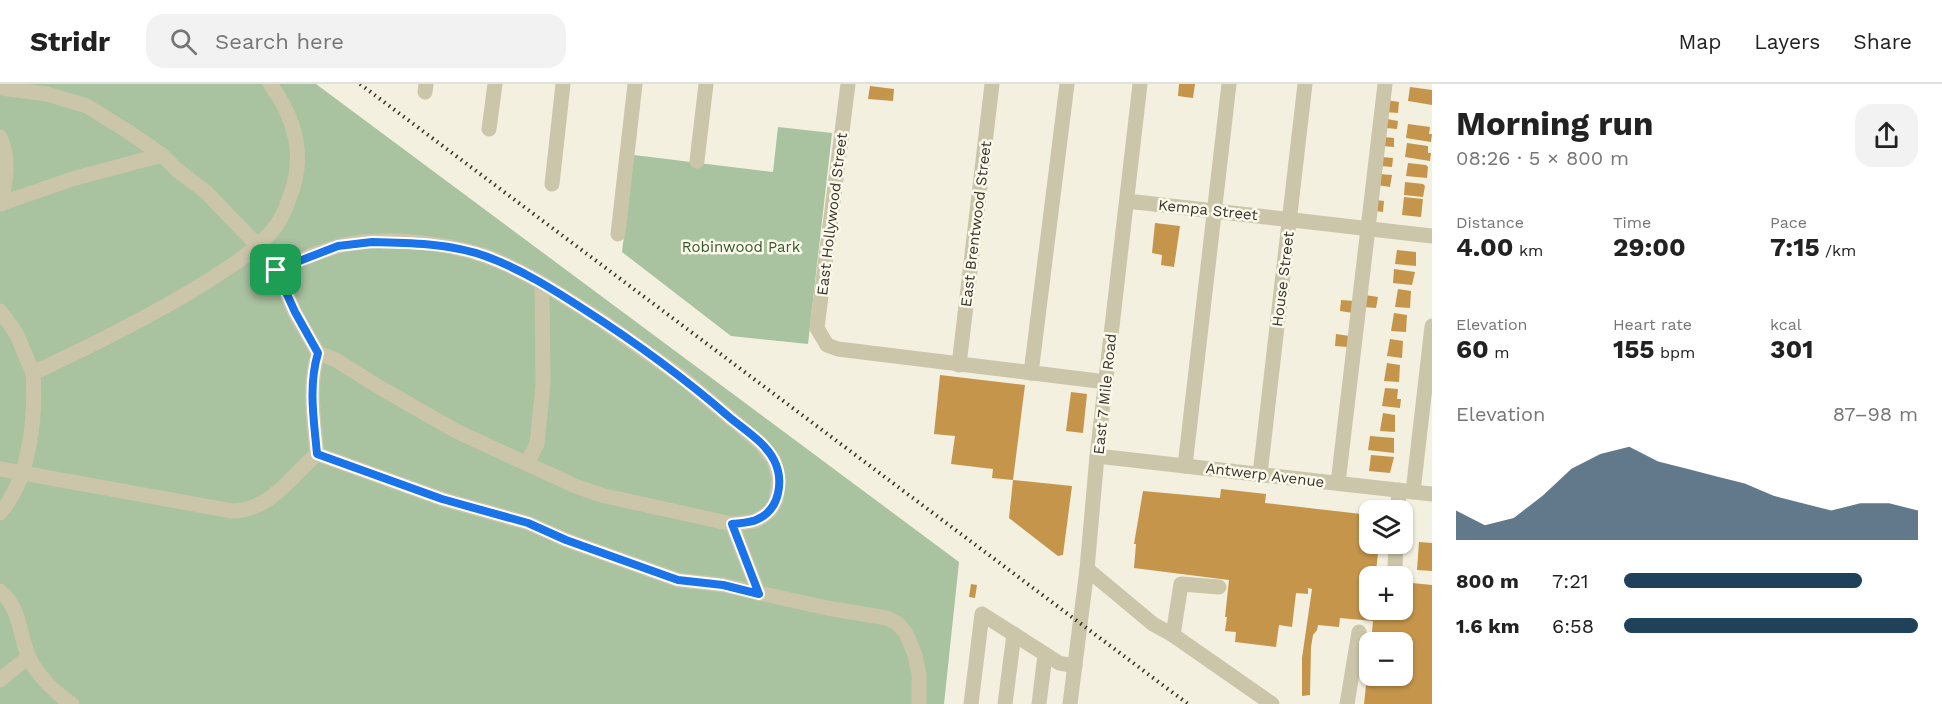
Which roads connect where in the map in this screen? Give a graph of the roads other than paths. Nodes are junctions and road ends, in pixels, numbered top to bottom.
1 (270, 84) edge
2 (495, 84) edge
3 (563, 84) edge
4 (635, 84) edge
5 (706, 84) edge
6 (848, 84) edge
7 (992, 84) edge
8 (1067, 84) edge
9 (1140, 84) edge
10 (1229, 84) edge
11 (1305, 84) edge
12 (1385, 84) edge
13 (0, 88) edge
14 (489, 129) dead end
15 (0, 136) edge
16 (162, 155) junction
17 (697, 161) dead end
18 (552, 184) dead end
19 (1126, 201) junction
20 (1, 204) edge
21 (1214, 211) junction
22 (1290, 219) junction
23 (1368, 228) junction
24 (618, 234) dead end
25 (1432, 236) edge
26 (257, 245) junction
27 (276, 270) junction
28 (542, 283) junction
29 (0, 311) edge
30 (1432, 326) edge
31 (318, 353) junction
32 (959, 365) junction
33 (33, 373) junction
34 (1031, 373) junction
35 (1106, 382) junction
36 (317, 454) junction
37 (1097, 456) junction
38 (527, 463) junction
39 (1185, 466) junction
40 (0, 469) edge
41 (21, 474) junction
42 (1260, 474) junction
43 (1338, 483) junction
44 (1406, 491) junction
45 (1432, 494) edge
46 (1402, 500) edge
47 (0, 513) edge
48 (732, 524) junction
49 (1087, 569) junction
50 (1219, 587) dead end
51 (0, 591) edge
52 (759, 594) junction
53 (1359, 632) dead end
54 (1014, 634) junction
55 (1173, 635) junction
56 (1046, 655) junction
57 (28, 657) junction
58 (1075, 666) junction
59 (0, 680) edge
60 (72, 704) edge
61 (920, 704) edge
62 (970, 704) edge
63 (1005, 704) edge
64 (1039, 704) edge
65 (1070, 704) edge
66 (1272, 704) edge
67 (1347, 704) edge

1 - 26 street
2 - 14 street
3 - 18 street
4 - 24 street
5 - 17 street
6 - 32 street, East Hollywood Street
7 - 32 street, East Brentwood Street
8 - 34 street
9 - 19 street, East 7 Mile Road
10 - 21 street
11 - 22 street, House Street
12 - 23 street
13 - 16 street
15 - 20 street
16 - 20 street
16 - 26 street
19 - 21 street, Kempa Street
19 - 35 street, East 7 Mile Road
21 - 22 street, Kempa Street
21 - 39 street
22 - 23 street, Kempa Street
22 - 42 street, House Street
23 - 25 street, Kempa Street
23 - 43 street
26 - 27 street
26 - 33 street
27 - 28 street
27 - 31 street
28 - 38 street
28 - 48 street
29 - 33 street
30 - 44 street
31 - 36 street
31 - 38 street
32 - 34 street
33 - 41 street
34 - 35 street
35 - 37 street, East 7 Mile Road
36 - 41 street
36 - 52 street
37 - 39 street, Antwerp Avenue
37 - 49 street, East 7 Mile Road
38 - 48 street
39 - 42 street, Antwerp Avenue
40 - 41 street
41 - 47 street
42 - 43 street, Antwerp Avenue
43 - 44 street, Antwerp Avenue
44 - 45 street, Antwerp Avenue
44 - 46 street
48 - 52 street
49 - 55 street
49 - 58 street, East 7 Mile Road
50 - 55 street
51 - 57 street
52 - 61 street
53 - 67 street
54 - 56 street
54 - 62 street
54 - 63 street
55 - 66 street
56 - 58 street
56 - 64 street
57 - 59 street
57 - 60 street
58 - 65 street, East 7 Mile Road

